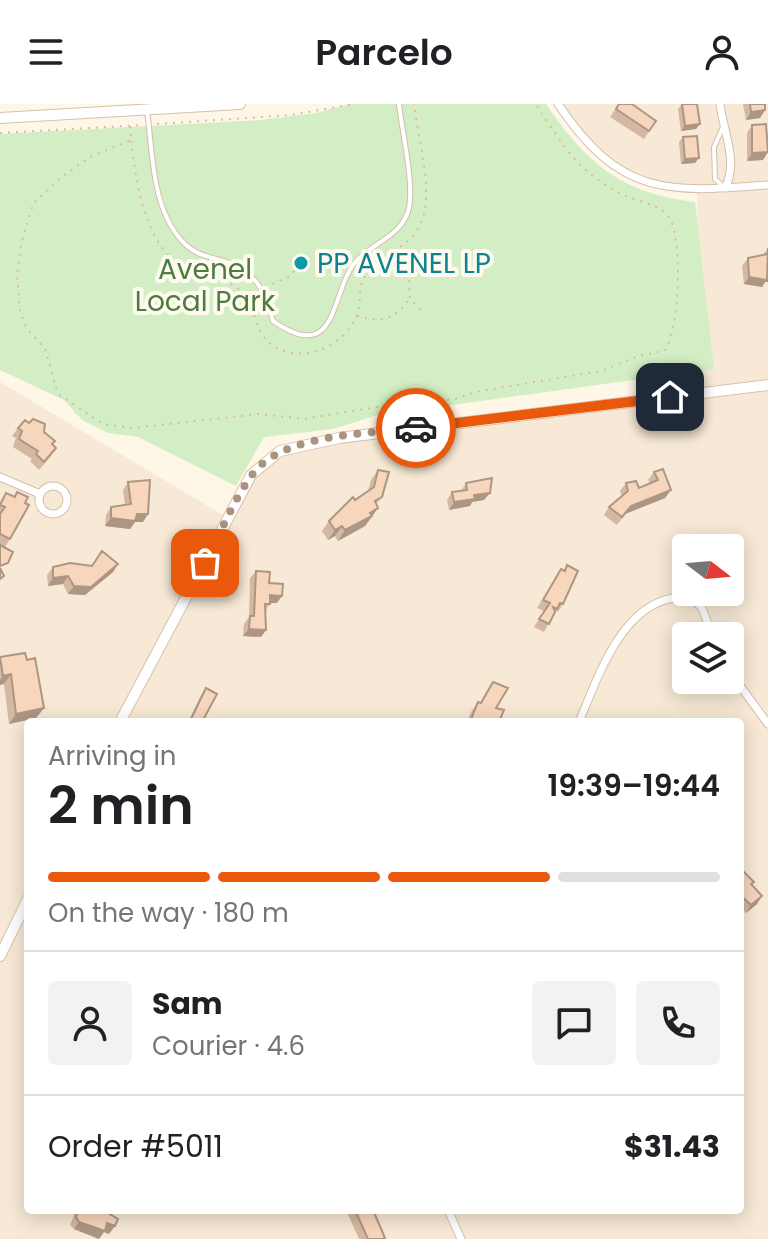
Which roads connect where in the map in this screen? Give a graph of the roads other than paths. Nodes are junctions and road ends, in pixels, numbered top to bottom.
1 (240, 104) edge
2 (399, 104) edge
3 (558, 104) edge
4 (720, 104) edge
5 (147, 109) junction
6 (0, 118) edge
7 (723, 127) junction
8 (768, 185) edge
9 (725, 188) junction
10 (768, 385) edge
11 (0, 477) edge
12 (40, 494) dead end
13 (707, 622) edge
14 (744, 691) edge
15 (122, 718) edge
16 (581, 718) edge
17 (768, 724) edge
18 (24, 907) edge
19 (0, 956) edge
20 (450, 1214) edge
21 (461, 1239) edge

1 - 5 main road
2 - 5 lane
3 - 9 street
4 - 7 street
5 - 6 main road
7 - 9 street
7 - 9 lane
8 - 9 street
10 - 15 main road
11 - 12 street
13 - 16 street
14 - 17 street
18 - 19 main road
20 - 21 street

